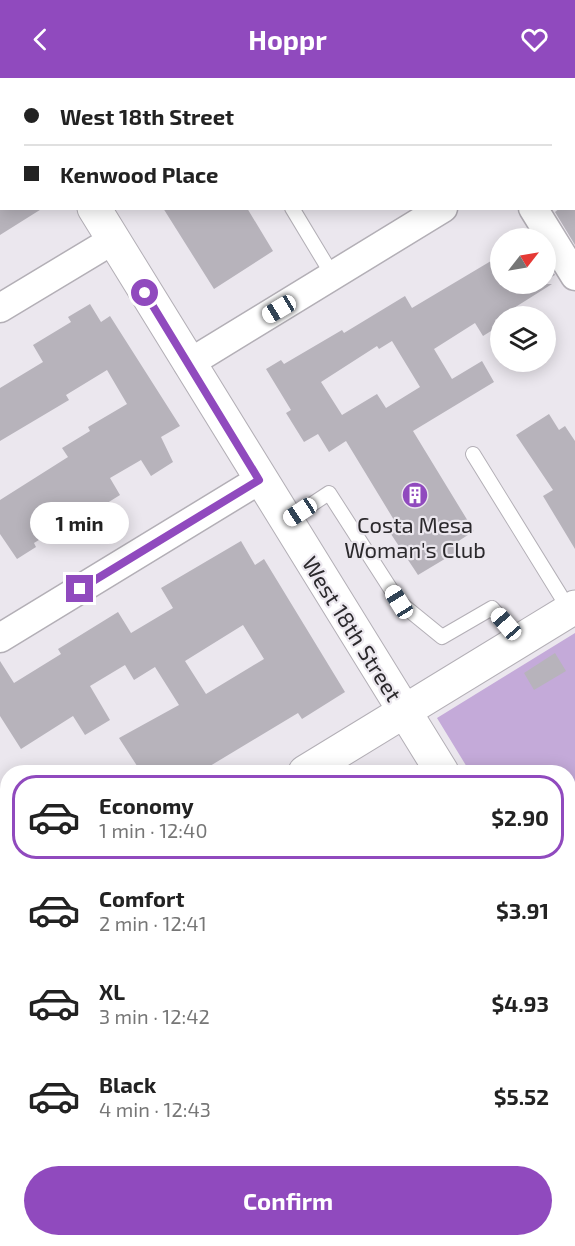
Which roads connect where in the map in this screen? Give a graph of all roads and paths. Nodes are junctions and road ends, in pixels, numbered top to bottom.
1 (95, 210) edge
2 (293, 210) edge
3 (440, 210) edge
4 (534, 210) edge
5 (113, 240) junction
6 (333, 276) junction
7 (575, 276) edge
8 (0, 308) edge
9 (188, 364) junction
10 (473, 454) dead end
11 (259, 480) junction
12 (285, 522) junction
13 (572, 609) edge
14 (0, 638) edge
15 (520, 640) junction
16 (403, 712) junction
17 (316, 765) edge
18 (437, 765) edge

1 - 5 street, West 18th Street
2 - 6 lane
3 - 6 street
4 - 7 street
5 - 8 street
5 - 9 street, West 18th Street
6 - 9 street
9 - 11 street, West 18th Street
10 - 13 lane
11 - 12 street, West 18th Street
11 - 14 street
12 - 15 lane
12 - 16 street, West 18th Street
13 - 15 street
15 - 16 street
16 - 17 street
16 - 18 street, West 18th Street

